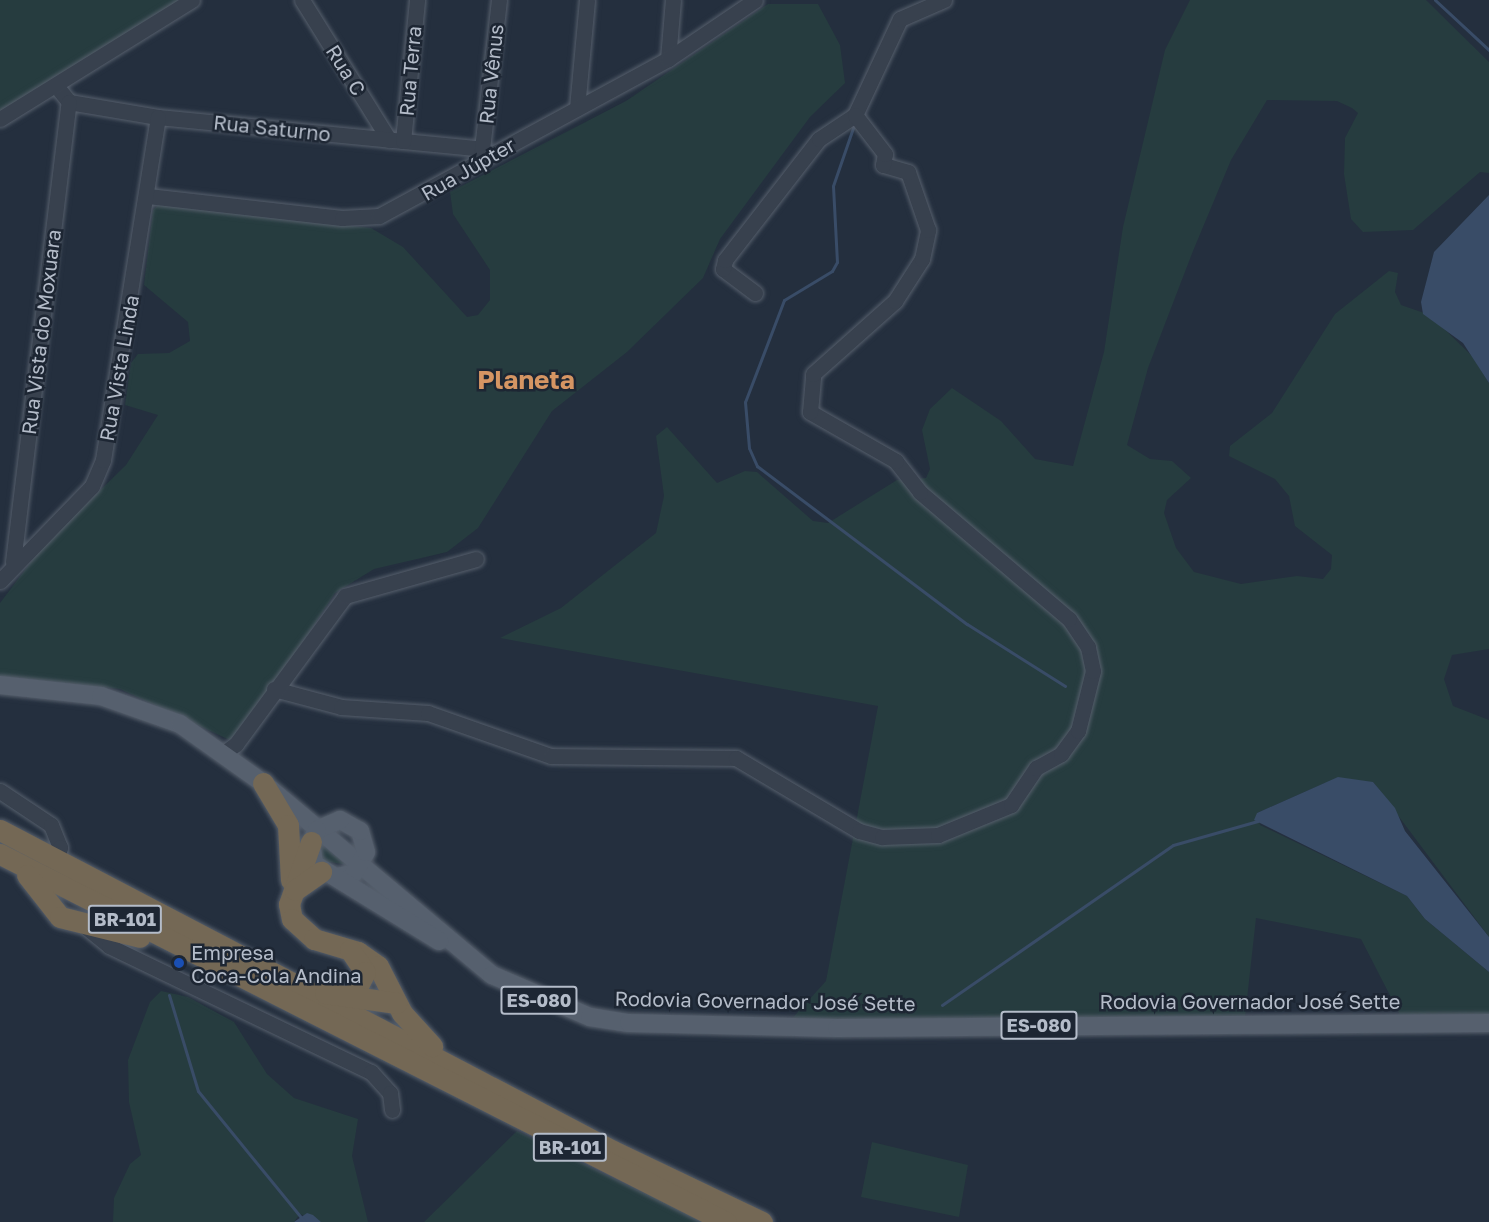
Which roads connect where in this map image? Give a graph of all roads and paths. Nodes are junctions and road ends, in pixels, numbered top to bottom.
1 (192, 0) edge
2 (302, 0) edge
3 (417, 0) edge
4 (499, 0) edge
5 (587, 0) edge
6 (673, 0) edge
7 (754, 0) edge
8 (944, 0) edge
9 (668, 59) junction
10 (57, 87) junction
11 (69, 102) junction
12 (578, 108) junction
13 (855, 115) junction
14 (158, 117) junction
15 (0, 119) edge
16 (396, 141) junction
17 (482, 155) junction
18 (148, 196) junction
19 (755, 293) dead end
20 (476, 559) dead end
21 (13, 562) junction
22 (0, 581) edge
23 (0, 685) edge
24 (274, 689) junction
25 (224, 753) junction
26 (263, 783) junction
27 (0, 791) edge
28 (0, 830) edge
29 (319, 831) junction
30 (0, 855) edge
31 (363, 859) junction
32 (57, 860) junction
33 (329, 874) junction
34 (98, 882) junction
35 (293, 894) junction
36 (58, 896) junction
37 (110, 937) junction
38 (458, 948) junction
39 (350, 950) junction
40 (187, 951) junction
41 (263, 989) junction
42 (312, 992) junction
43 (353, 996) junction
44 (399, 1008) junction
45 (1489, 1023) edge
46 (397, 1036) junction
47 (455, 1067) junction
48 (392, 1110) dead end
49 (726, 1222) edge
50 (762, 1222) edge

1 - 10 street
2 - 16 street, Rua C
3 - 16 street, Rua Terra
4 - 17 street, Rua Vênus
5 - 12 street
6 - 9 street
7 - 9 street, Rua Júpter
8 - 13 street
9 - 12 street, Rua Júpter
10 - 11 street
10 - 15 street
11 - 14 street, Rua Saturno
11 - 21 street, Rua Vista do Moxuara
12 - 17 street, Rua Júpter
13 - 19 street
13 - 24 street
14 - 16 street, Rua Saturno
14 - 18 street, Rua Vista Linda
16 - 17 street, Rua Saturno
17 - 18 street, Rua Júpter
18 - 21 street, Rua Vista Linda
20 - 24 street
21 - 22 street, Rua Vista Linda
23 - 25 main road
24 - 25 street
25 - 26 main road
26 - 29 main road
26 - 35 highway
27 - 32 street
28 - 32 highway, BR-101
29 - 31 main road
29 - 31 main road
29 - 33 main road
29 - 35 highway
30 - 36 highway, BR-101
31 - 33 main road
31 - 38 main road, Rodovia Governador José Sette / ES-080
32 - 34 highway, BR-101
33 - 35 highway
33 - 38 main road
34 - 36 highway
34 - 42 highway, BR-101
35 - 39 highway
36 - 37 highway
36 - 40 highway, BR-101
37 - 40 highway
37 - 48 street
38 - 45 main road, Rodovia Governador José Sette / ES-080
39 - 43 highway
39 - 44 highway
40 - 41 highway, BR-101
41 - 46 highway
41 - 49 highway, BR-101
42 - 43 highway
42 - 46 highway, BR-101
43 - 44 highway
44 - 46 highway
44 - 47 highway
46 - 47 highway, BR-101
47 - 50 highway, BR-101

